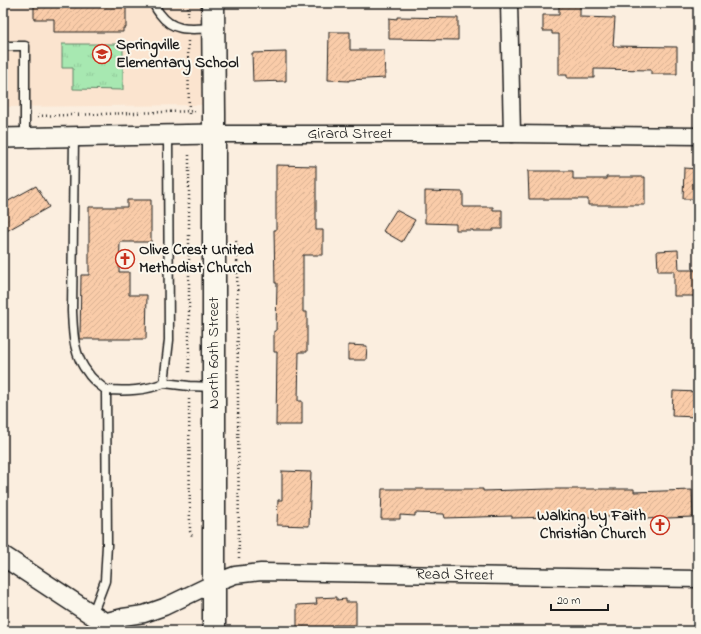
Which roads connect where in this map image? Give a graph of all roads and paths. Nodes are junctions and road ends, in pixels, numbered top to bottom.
1 (154, 3) edge
2 (188, 3) edge
3 (213, 3) edge
4 (509, 3) edge
5 (213, 28) junction
6 (188, 29) junction
7 (3, 46) edge
8 (25, 116) junction
9 (214, 134) junction
10 (512, 134) junction
11 (168, 135) junction
12 (698, 136) edge
13 (74, 137) junction
14 (3, 138) edge
15 (25, 138) junction
16 (164, 383) junction
17 (214, 387) junction
18 (106, 390) junction
19 (3, 556) edge
20 (698, 580) edge
21 (214, 583) junction
22 (104, 622) edge
23 (214, 631) edge

1 - 6 lane
2 - 6 path
3 - 5 main road, North 60th Street
4 - 10 street
5 - 6 lane
5 - 9 main road, North 60th Street
6 - 8 path
7 - 8 lane
8 - 15 lane
9 - 10 street, Girard Street
9 - 11 street, Girard Street
9 - 17 main road, North 60th Street
10 - 12 street, Girard Street
11 - 13 street, Girard Street
11 - 16 lane
13 - 15 street, Girard Street
13 - 18 lane
14 - 15 street, Girard Street
16 - 17 lane
16 - 18 lane
17 - 21 main road, North 60th Street
18 - 22 lane
19 - 22 street
20 - 21 street, Read Street
21 - 22 street, Read Street
21 - 23 main road, North 60th Street

